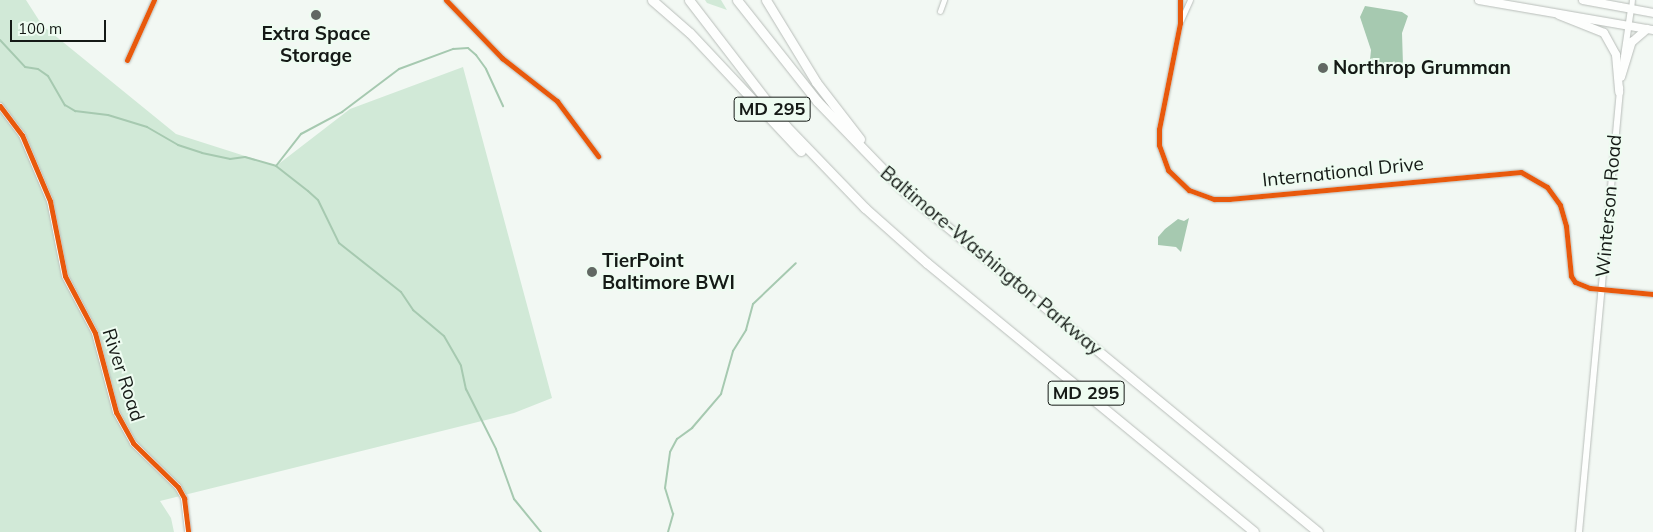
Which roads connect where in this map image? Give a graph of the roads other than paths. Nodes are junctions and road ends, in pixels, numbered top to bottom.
1 (154, 0) edge
2 (446, 0) edge
3 (652, 0) edge
4 (689, 0) edge
5 (737, 0) edge
6 (766, 0) edge
7 (944, 0) edge
8 (1180, 0) edge
9 (1190, 0) edge
10 (1479, 0) edge
11 (1583, 0) edge
12 (1632, 0) edge
13 (1630, 9) junction
14 (940, 11) dead end
15 (1555, 13) junction
16 (1653, 13) edge
17 (1180, 23) junction
18 (1627, 26) junction
19 (1650, 30) edge
20 (127, 60) dead end
21 (1621, 77) junction
22 (1620, 92) junction
23 (0, 106) edge
24 (598, 156) dead end
25 (865, 208) junction
26 (938, 217) junction
27 (1601, 289) junction
28 (1653, 294) edge
29 (188, 532) edge
30 (1254, 532) edge
31 (1318, 532) edge
32 (1579, 532) edge

1 - 20 street
2 - 24 street
3 - 25 highway
4 - 25 highway, Baltimore-Washington Parkway / MD 295
5 - 26 highway, Baltimore-Washington Parkway / MD 295
6 - 26 highway
7 - 14 street
8 - 17 street, International Drive
9 - 17 street, International Drive
10 - 15 main road
11 - 13 main road
12 - 13 street, Winterson Road
13 - 16 main road
13 - 18 street, Winterson Road
15 - 18 main road
15 - 22 main road
17 - 27 street, International Drive
18 - 19 main road
18 - 21 street, Winterson Road
19 - 21 main road
21 - 22 street, Winterson Road
22 - 27 street, Winterson Road
23 - 29 street, River Road
25 - 30 highway, Baltimore-Washington Parkway / MD 295
26 - 31 highway, Baltimore-Washington Parkway / MD 295
27 - 28 street
27 - 32 street, Winterson Road

